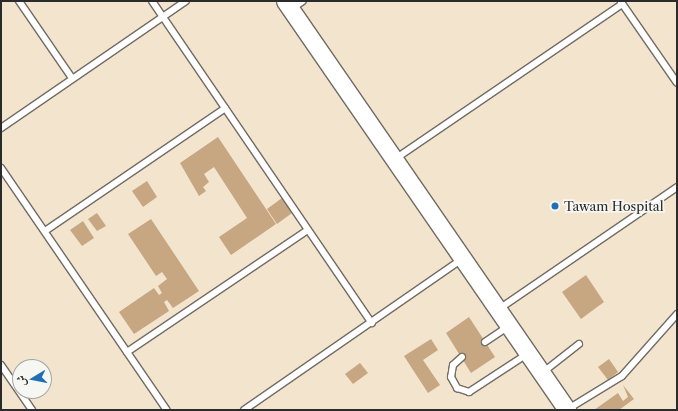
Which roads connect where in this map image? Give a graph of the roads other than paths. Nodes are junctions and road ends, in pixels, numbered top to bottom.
1 (19, 1) edge
2 (152, 1) edge
3 (186, 1) edge
4 (621, 3) edge
5 (293, 4) edge
6 (163, 17) junction
7 (72, 78) junction
8 (677, 83) edge
9 (225, 108) junction
10 (1, 128) edge
11 (394, 160) junction
12 (1, 168) edge
13 (677, 187) edge
14 (308, 230) junction
15 (45, 231) junction
16 (463, 258) junction
17 (497, 310) junction
18 (677, 314) edge
19 (372, 323) junction
20 (509, 326) junction
21 (485, 342) dead end
22 (579, 344) dead end
23 (127, 352) junction
24 (528, 354) junction
25 (462, 357) dead end
26 (1, 365) edge
27 (541, 374) junction
28 (32, 410) edge
29 (167, 410) edge
30 (244, 410) edge
31 (567, 410) edge

1 - 7 lane
2 - 6 lane
3 - 6 lane
4 - 8 lane
4 - 11 lane
5 - 11 street
6 - 7 lane
6 - 9 lane
7 - 10 lane
9 - 14 lane
9 - 15 lane
11 - 16 street
12 - 15 lane
13 - 17 lane
14 - 19 lane
14 - 23 lane
15 - 23 lane
16 - 17 street
16 - 19 lane
17 - 20 street
18 - 31 lane
19 - 30 lane
20 - 21 lane
20 - 24 street
22 - 27 lane
23 - 29 lane
24 - 25 lane
24 - 27 street
26 - 28 lane
27 - 31 street

